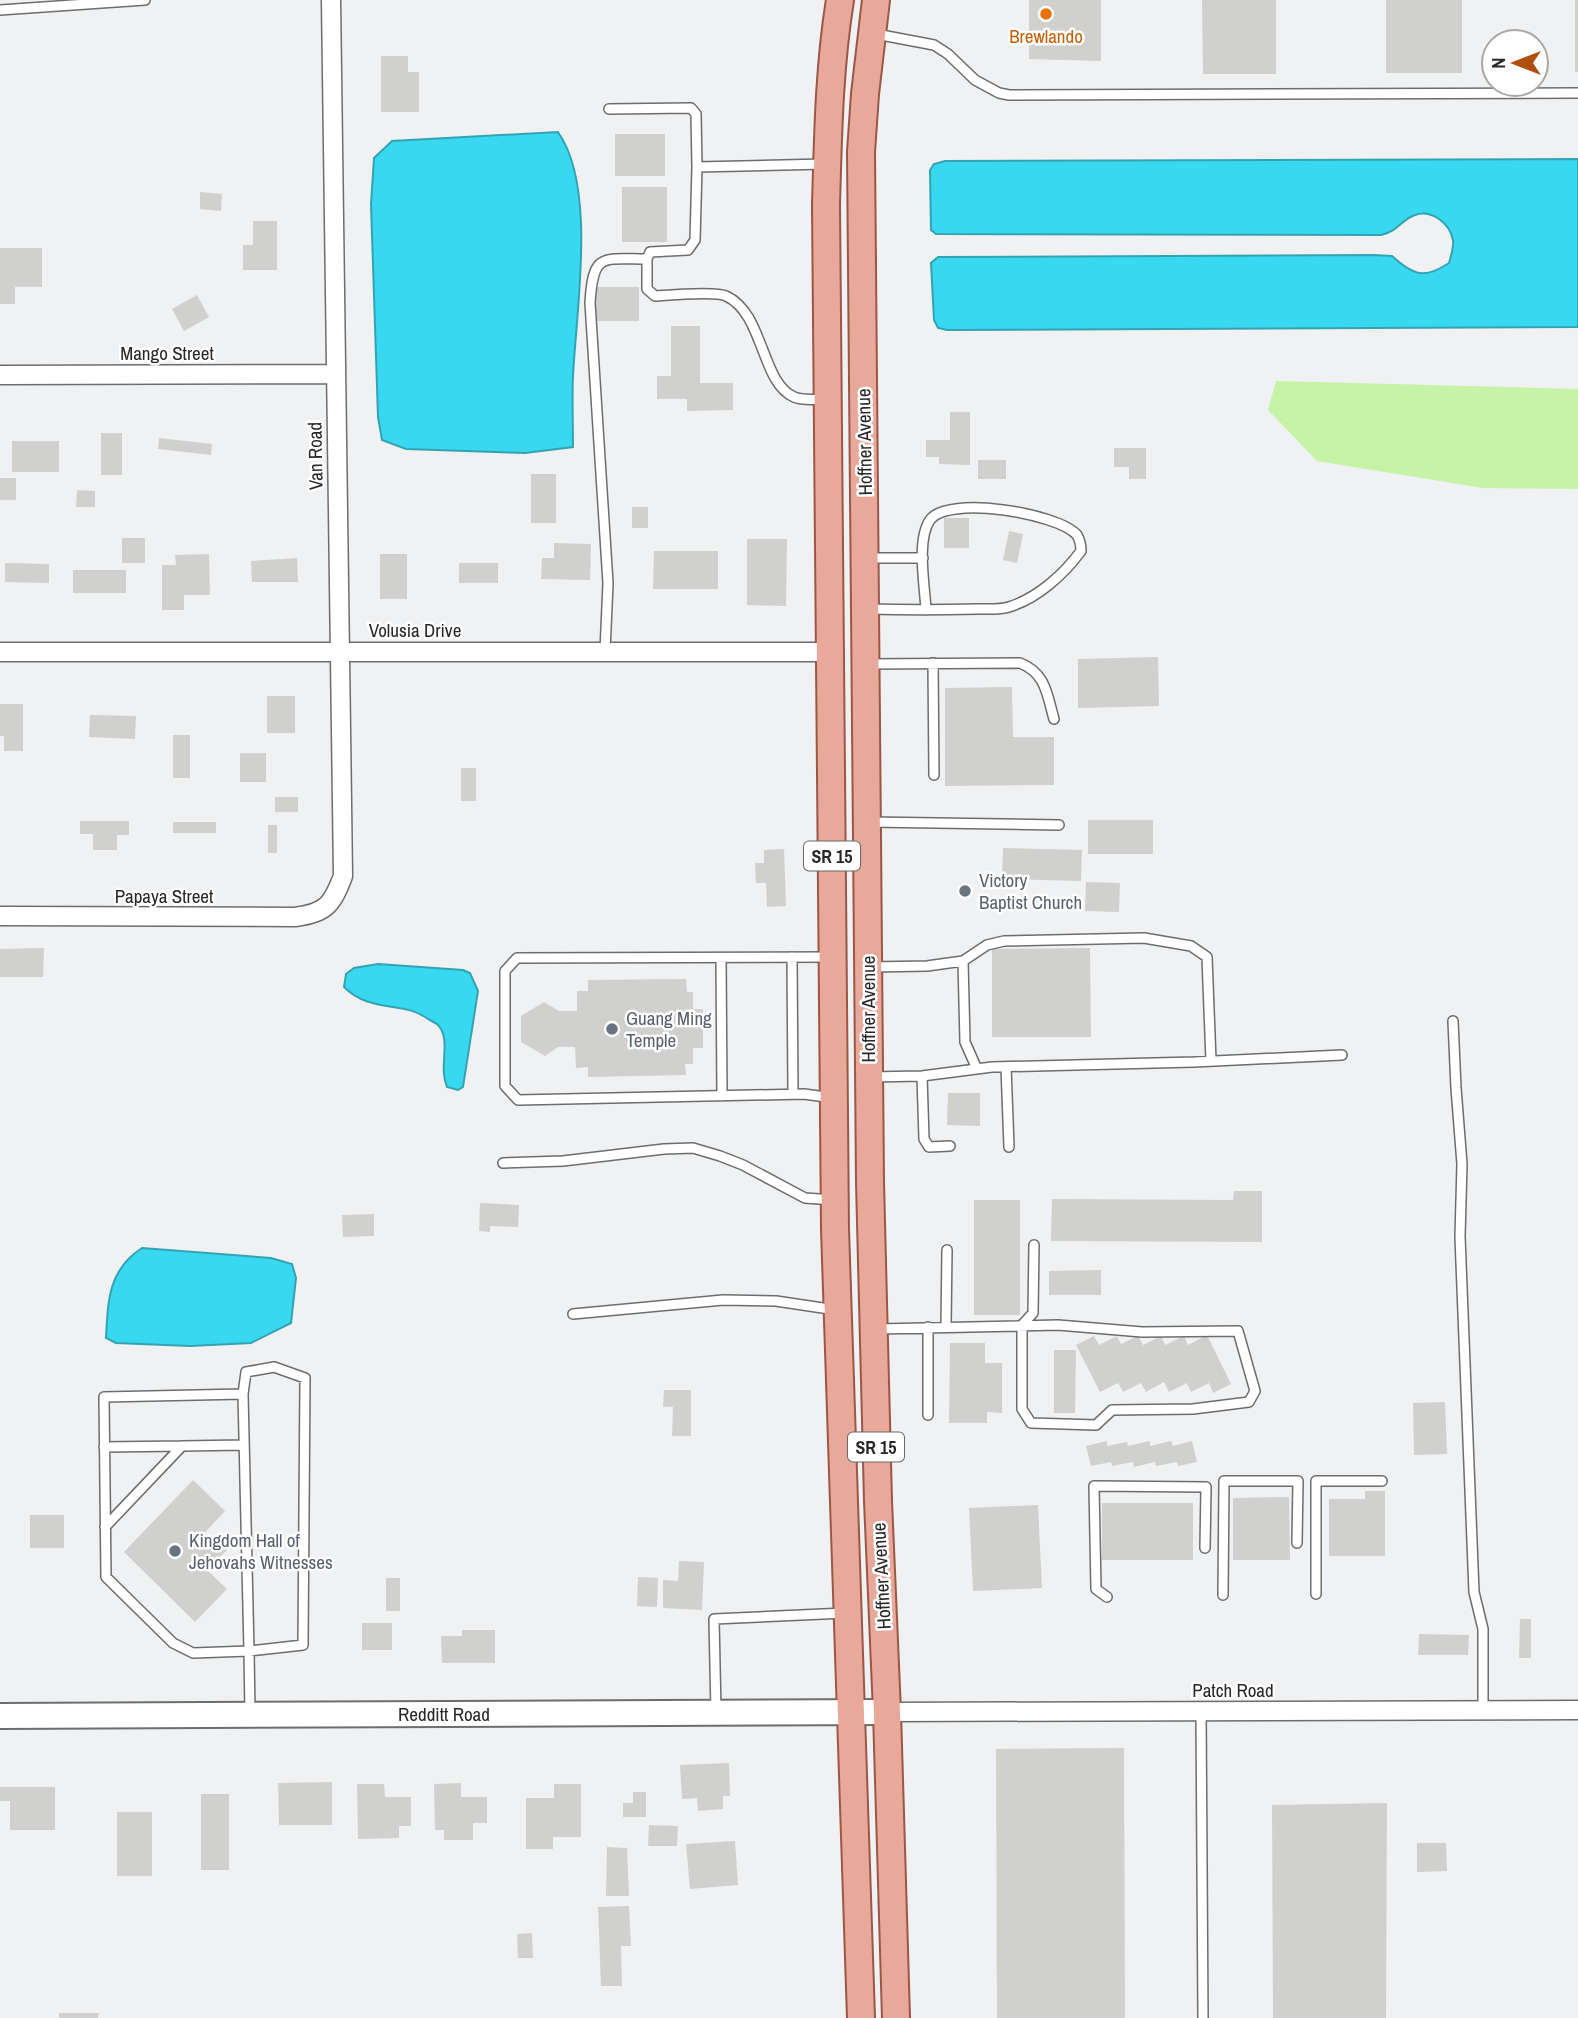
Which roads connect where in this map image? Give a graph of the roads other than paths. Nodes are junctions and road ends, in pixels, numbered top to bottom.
1 (145, 0) edge
2 (331, 0) edge
3 (840, 0) edge
4 (876, 0) edge
5 (52, 3) edge
6 (0, 10) edge
7 (871, 33) junction
8 (1578, 93) edge
9 (609, 109) dead end
10 (828, 164) junction
11 (697, 167) junction
12 (647, 259) junction
13 (335, 374) junction
14 (0, 375) edge
15 (828, 399) junction
16 (865, 558) junction
17 (923, 558) junction
18 (866, 609) junction
19 (926, 610) junction
20 (339, 650) junction
21 (605, 651) junction
22 (0, 652) edge
23 (831, 652) junction
24 (933, 663) junction
25 (866, 664) junction
26 (1054, 719) dead end
27 (934, 775) dead end
28 (868, 822) junction
29 (1059, 825) dead end
30 (326, 908) joint
31 (0, 916) edge
32 (792, 957) junction
33 (833, 957) junction
34 (721, 958) junction
35 (963, 961) junction
36 (868, 967) junction
37 (1453, 1021) dead end
38 (1342, 1055) dead end
39 (1211, 1061) junction
40 (1006, 1067) junction
41 (977, 1069) junction
42 (922, 1076) junction
43 (869, 1077) junction
44 (793, 1094) junction
45 (722, 1096) junction
46 (834, 1098) junction
47 (950, 1146) dead end
48 (1009, 1147) dead end
49 (503, 1163) dead end
50 (835, 1201) junction
51 (1034, 1245) dead end
52 (947, 1250) dead end
53 (838, 1310) junction
54 (573, 1314) dead end
55 (1022, 1325) junction
56 (946, 1326) junction
57 (928, 1327) junction
58 (873, 1329) junction
59 (243, 1394) junction
60 (928, 1415) dead end
61 (244, 1445) junction
62 (182, 1446) junction
63 (104, 1447) junction
64 (1382, 1481) dead end
65 (105, 1527) junction
66 (1297, 1543) dead end
67 (1205, 1548) dead end
68 (1316, 1594) dead end
69 (1223, 1595) dead end
70 (1107, 1597) dead end
71 (847, 1614) junction
72 (249, 1651) junction
73 (1483, 1710) junction
74 (1578, 1710) edge
75 (1201, 1711) junction
76 (887, 1712) junction
77 (716, 1713) junction
78 (852, 1713) junction
79 (250, 1715) junction
80 (0, 1716) edge
81 (861, 2018) edge
82 (896, 2018) edge
83 (1203, 2018) edge

1 - 5 lane
2 - 13 street, Van Road
3 - 10 main road, Hoffner Avenue / SR 15
4 - 7 main road, Hoffner Avenue / SR 15
5 - 6 lane
7 - 8 lane
7 - 16 main road, Hoffner Avenue / SR 15
9 - 11 lane
10 - 11 lane
10 - 15 main road, Hoffner Avenue / SR 15
11 - 12 lane
12 - 15 lane
12 - 21 lane
13 - 14 street, Mango Street
13 - 20 street, Van Road
15 - 18 main road
15 - 23 main road, Hoffner Avenue / SR 15
16 - 17 lane
16 - 18 main road, Hoffner Avenue / SR 15
17 - 19 lane
17 - 19 lane
18 - 19 lane
18 - 25 main road, Hoffner Avenue / SR 15
20 - 21 street, Volusia Drive
20 - 22 street, Volusia Drive
20 - 30 street, Van Road
21 - 23 street, Volusia Drive
23 - 28 main road
23 - 33 main road, Hoffner Avenue / SR 15
24 - 25 lane
24 - 26 lane
24 - 27 lane
25 - 28 main road, Hoffner Avenue / SR 15
28 - 29 lane
28 - 36 main road, Hoffner Avenue / SR 15
30 - 31 street, Papaya Street
32 - 33 lane
32 - 34 lane
32 - 44 lane
33 - 43 main road
33 - 46 main road, Hoffner Avenue / SR 15
34 - 45 lane
34 - 45 lane
35 - 36 lane
35 - 39 lane
35 - 41 lane
36 - 43 main road, Hoffner Avenue / SR 15
37 - 73 lane
38 - 39 lane
39 - 40 lane
40 - 41 lane
40 - 48 lane
41 - 42 lane
42 - 43 lane
42 - 47 lane
43 - 58 main road, Hoffner Avenue / SR 15
44 - 45 lane
44 - 46 lane
46 - 50 main road, Hoffner Avenue / SR 15
49 - 50 lane
50 - 53 main road, Hoffner Avenue / SR 15
50 - 58 main road
51 - 55 lane
52 - 56 lane
53 - 54 lane
53 - 71 main road, Hoffner Avenue / SR 15
55 - 55 lane
55 - 56 lane
56 - 57 lane
57 - 58 lane
57 - 60 lane
58 - 76 main road, Hoffner Avenue / SR 15
59 - 61 lane
59 - 63 lane
59 - 72 lane
61 - 62 lane
61 - 72 lane
62 - 63 lane
62 - 65 lane
63 - 65 lane
64 - 68 lane
65 - 72 lane
66 - 69 lane
67 - 70 lane
71 - 77 lane
71 - 78 main road, Hoffner Avenue / SR 15
72 - 79 lane
73 - 74 street, Patch Road
73 - 75 street, Patch Road
75 - 76 street, Patch Road
75 - 83 lane
76 - 78 street, Redditt Road
76 - 82 main road, Hoffner Avenue / SR 15
77 - 78 street, Redditt Road
77 - 79 street, Redditt Road
78 - 81 main road, Hoffner Avenue / SR 15
79 - 80 street, Redditt Road

